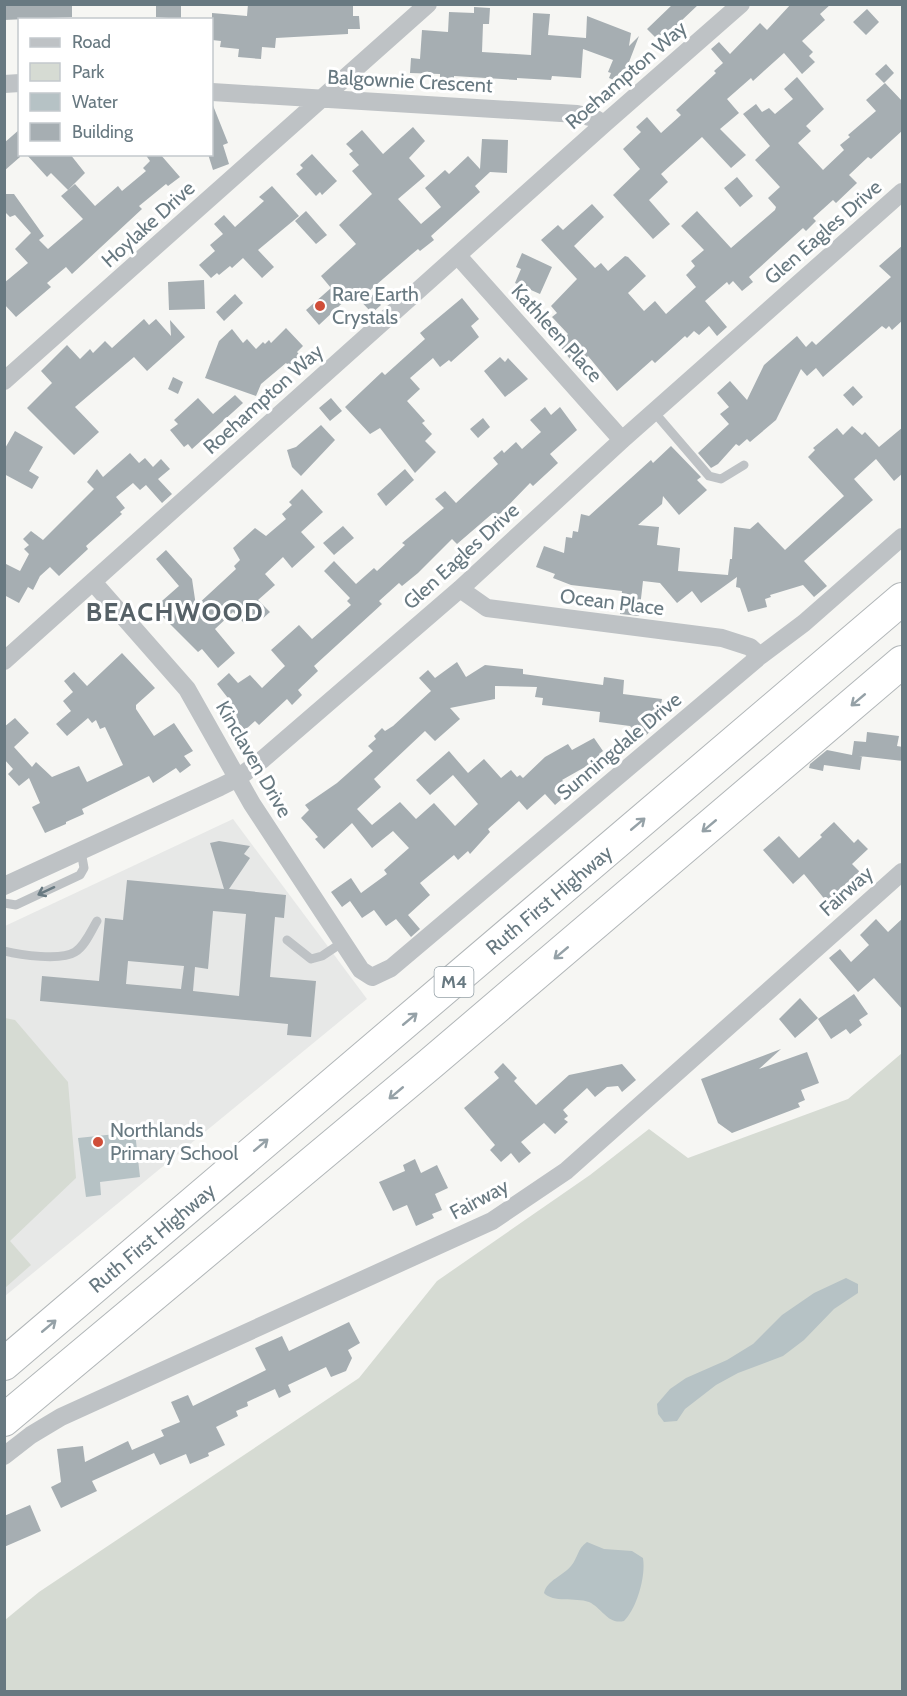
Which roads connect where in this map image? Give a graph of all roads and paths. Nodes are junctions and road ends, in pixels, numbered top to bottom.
1 (428, 4) edge
2 (741, 4) edge
3 (213, 92) edge
4 (323, 99) junction
5 (604, 124) junction
6 (903, 192) edge
7 (458, 256) junction
8 (4, 381) edge
9 (654, 412) junction
10 (622, 440) junction
11 (744, 465) dead end
12 (903, 537) edge
13 (93, 582) junction
14 (460, 589) junction
15 (903, 599) edge
16 (760, 656) junction
17 (4, 661) edge
18 (903, 662) edge
19 (238, 778) junction
20 (81, 851) junction
21 (903, 872) edge
22 (4, 886) edge
23 (4, 903) edge
24 (97, 921) dead end
25 (287, 940) dead end
26 (342, 942) junction
27 (4, 951) edge
28 (361, 970) joint
29 (4, 1364) edge
30 (4, 1420) edge
31 (4, 1456) edge

1 - 4 street, Hoylake Drive
2 - 5 street, Roehampton Way
3 - 4 street, Balgownie Crescent
4 - 5 street, Balgownie Crescent
4 - 8 street, Hoylake Drive
5 - 7 street, Roehampton Way
6 - 9 street, Glen Eagles Drive
7 - 10 street, Kathleen Place
7 - 13 street, Roehampton Way
9 - 10 street, Glen Eagles Drive
9 - 11 lane
10 - 14 street, Glen Eagles Drive
12 - 16 street, Sunningdale Drive
13 - 17 street, Roehampton Way
13 - 19 street, Kinclaven Drive
14 - 16 street, Ocean Place
14 - 19 street, Glen Eagles Drive
29 -> 15 highway, Ruth First Highway / M4
16 - 28 street, Sunningdale Drive
18 -> 30 highway, M4
19 - 20 street, Glen Eagles Drive
19 - 26 street, Kinclaven Drive
20 - 22 street, Glen Eagles Drive
20 -> 23 lane
21 - 31 street, Fairway
24 - 27 lane
25 - 26 lane
26 - 28 street, Kinclaven Drive

